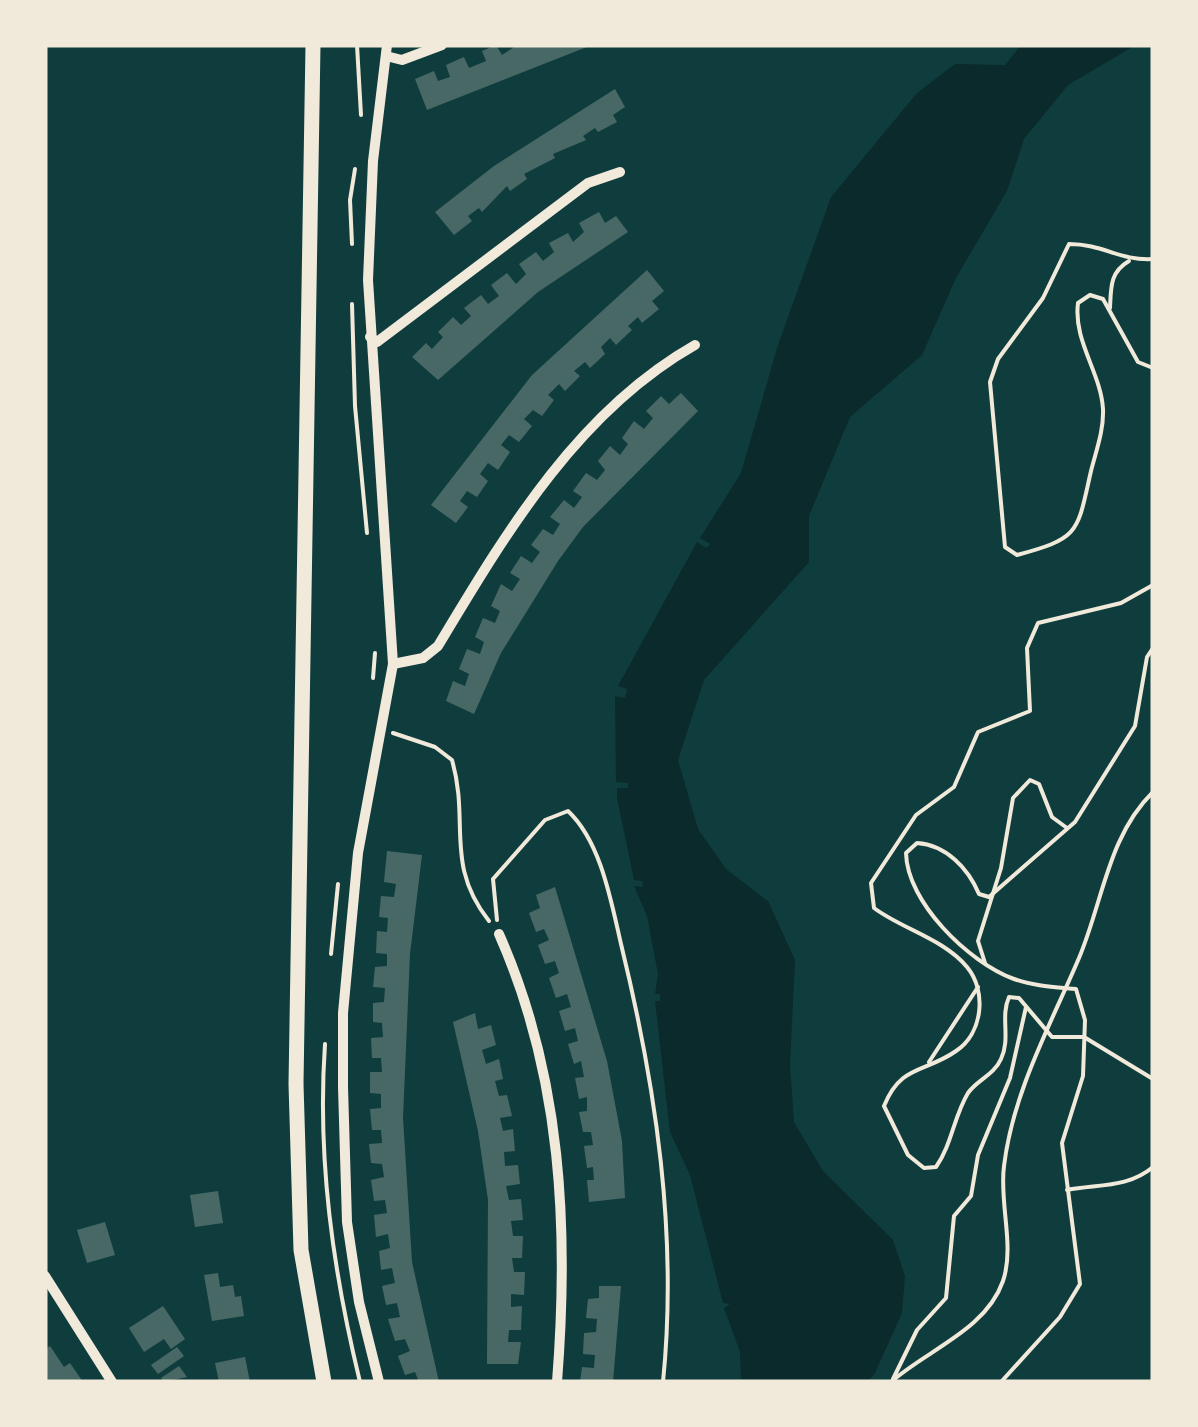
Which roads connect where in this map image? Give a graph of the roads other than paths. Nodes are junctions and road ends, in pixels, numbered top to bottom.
1 (313, 45) edge
2 (442, 45) edge
3 (386, 51) edge
4 (620, 172) dead end
5 (370, 337) junction
6 (695, 345) dead end
7 (393, 664) junction
8 (499, 934) road end
9 (45, 1276) edge
10 (112, 1382) edge
11 (324, 1382) edge
12 (379, 1382) edge
13 (557, 1382) edge

1 - 11 main road
2 - 3 street
3 - 5 street
4 - 5 street
5 - 7 street
6 - 7 street
7 - 12 street
8 - 13 street
9 - 10 street

